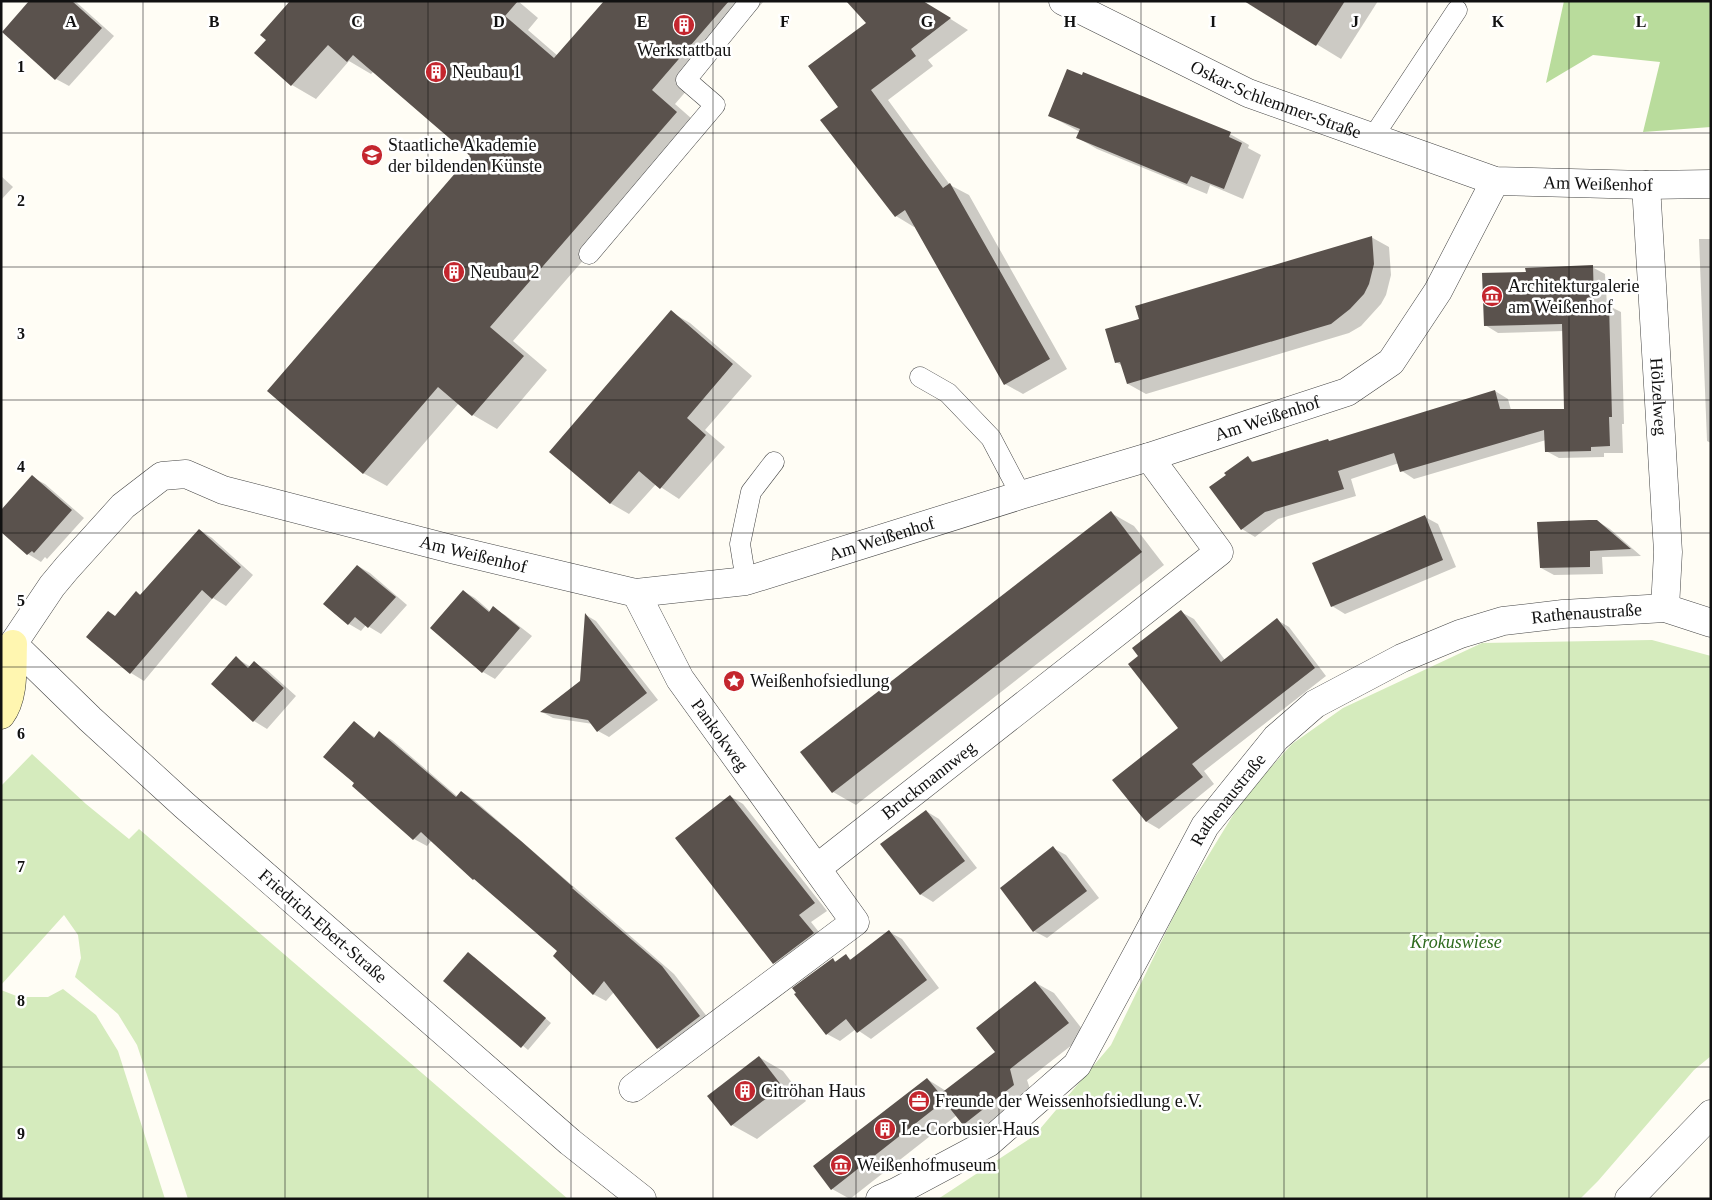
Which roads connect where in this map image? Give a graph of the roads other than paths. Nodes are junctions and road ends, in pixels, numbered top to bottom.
1 (750, 1) edge
2 (1064, 1) edge
3 (1457, 10) dead end
4 (1374, 137) junction
5 (1495, 181) junction
6 (1711, 184) edge
7 (1646, 185) junction
8 (589, 254) dead end
9 (920, 377) dead end
10 (1149, 457) junction
11 (774, 462) dead end
12 (1021, 495) junction
13 (746, 580) junction
14 (636, 593) junction
15 (1665, 608) junction
16 (1711, 623) edge
17 (5, 644) edge
18 (1, 715) edge
19 (817, 868) junction
20 (633, 1088) dead end
21 (1711, 1114) edge
22 (642, 1199) edge
23 (880, 1199) edge
24 (1629, 1199) edge

1 - 8 lane
2 - 4 street, Oskar-Schlemmer-Straße
3 - 4 lane
4 - 5 street, Oskar-Schlemmer-Straße
5 - 7 street, Am Weißenhof
5 - 10 street, Am Weißenhof
6 - 7 street, Am Weißenhof
7 - 15 street, Hölzelweg
9 - 12 lane
10 - 12 street, Am Weißenhof
10 - 19 street, Bruckmannweg
11 - 13 lane
12 - 13 street, Am Weißenhof
13 - 14 street, Am Weißenhof
14 - 17 street, Am Weißenhof
14 - 19 street, Pankokweg
15 - 16 street, Rathenaustraße
15 - 23 street, Rathenaustraße
17 - 18 street
17 - 22 street, Friedrich-Ebert-Straße
19 - 20 street
21 - 24 street

